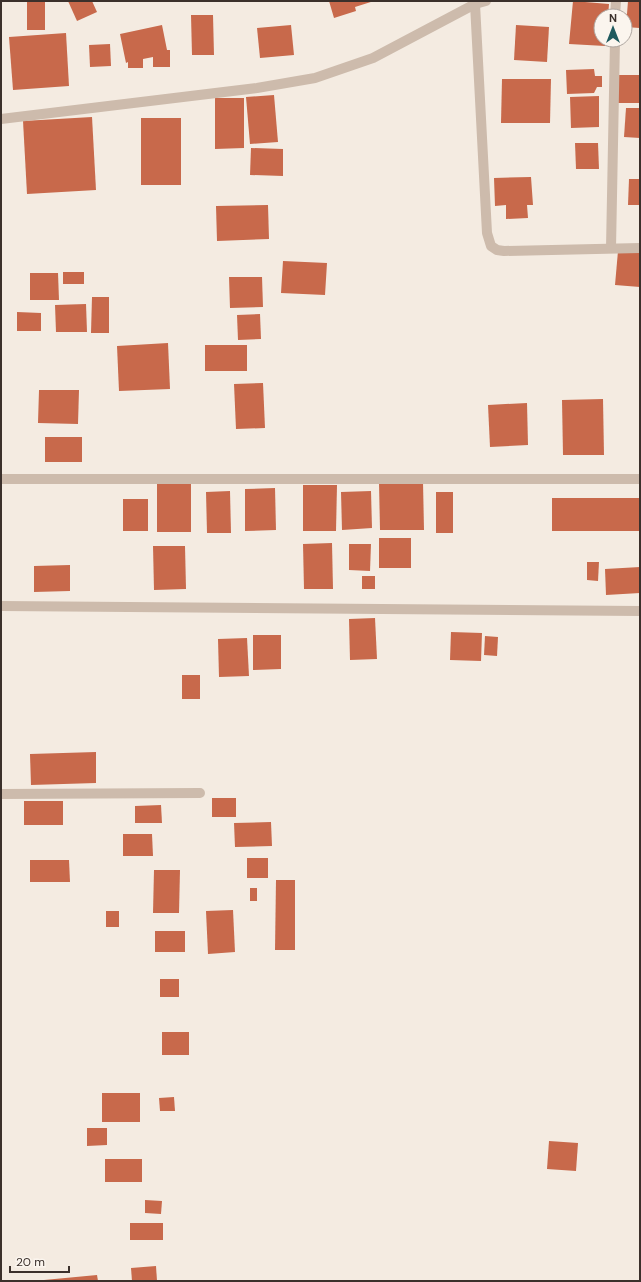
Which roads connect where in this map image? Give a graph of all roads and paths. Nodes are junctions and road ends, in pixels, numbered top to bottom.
1 (486, 1) edge
2 (475, 4) junction
3 (615, 48) edge
4 (1, 120) edge
5 (611, 248) junction
6 (640, 248) edge
7 (1, 479) edge
8 (640, 480) edge
9 (1, 606) edge
10 (640, 612) edge
11 (200, 793) dead end
12 (1, 794) edge

1 - 2 street
2 - 4 street
2 - 5 street
3 - 5 street
5 - 6 street
7 - 8 street
9 - 10 street
11 - 12 street

